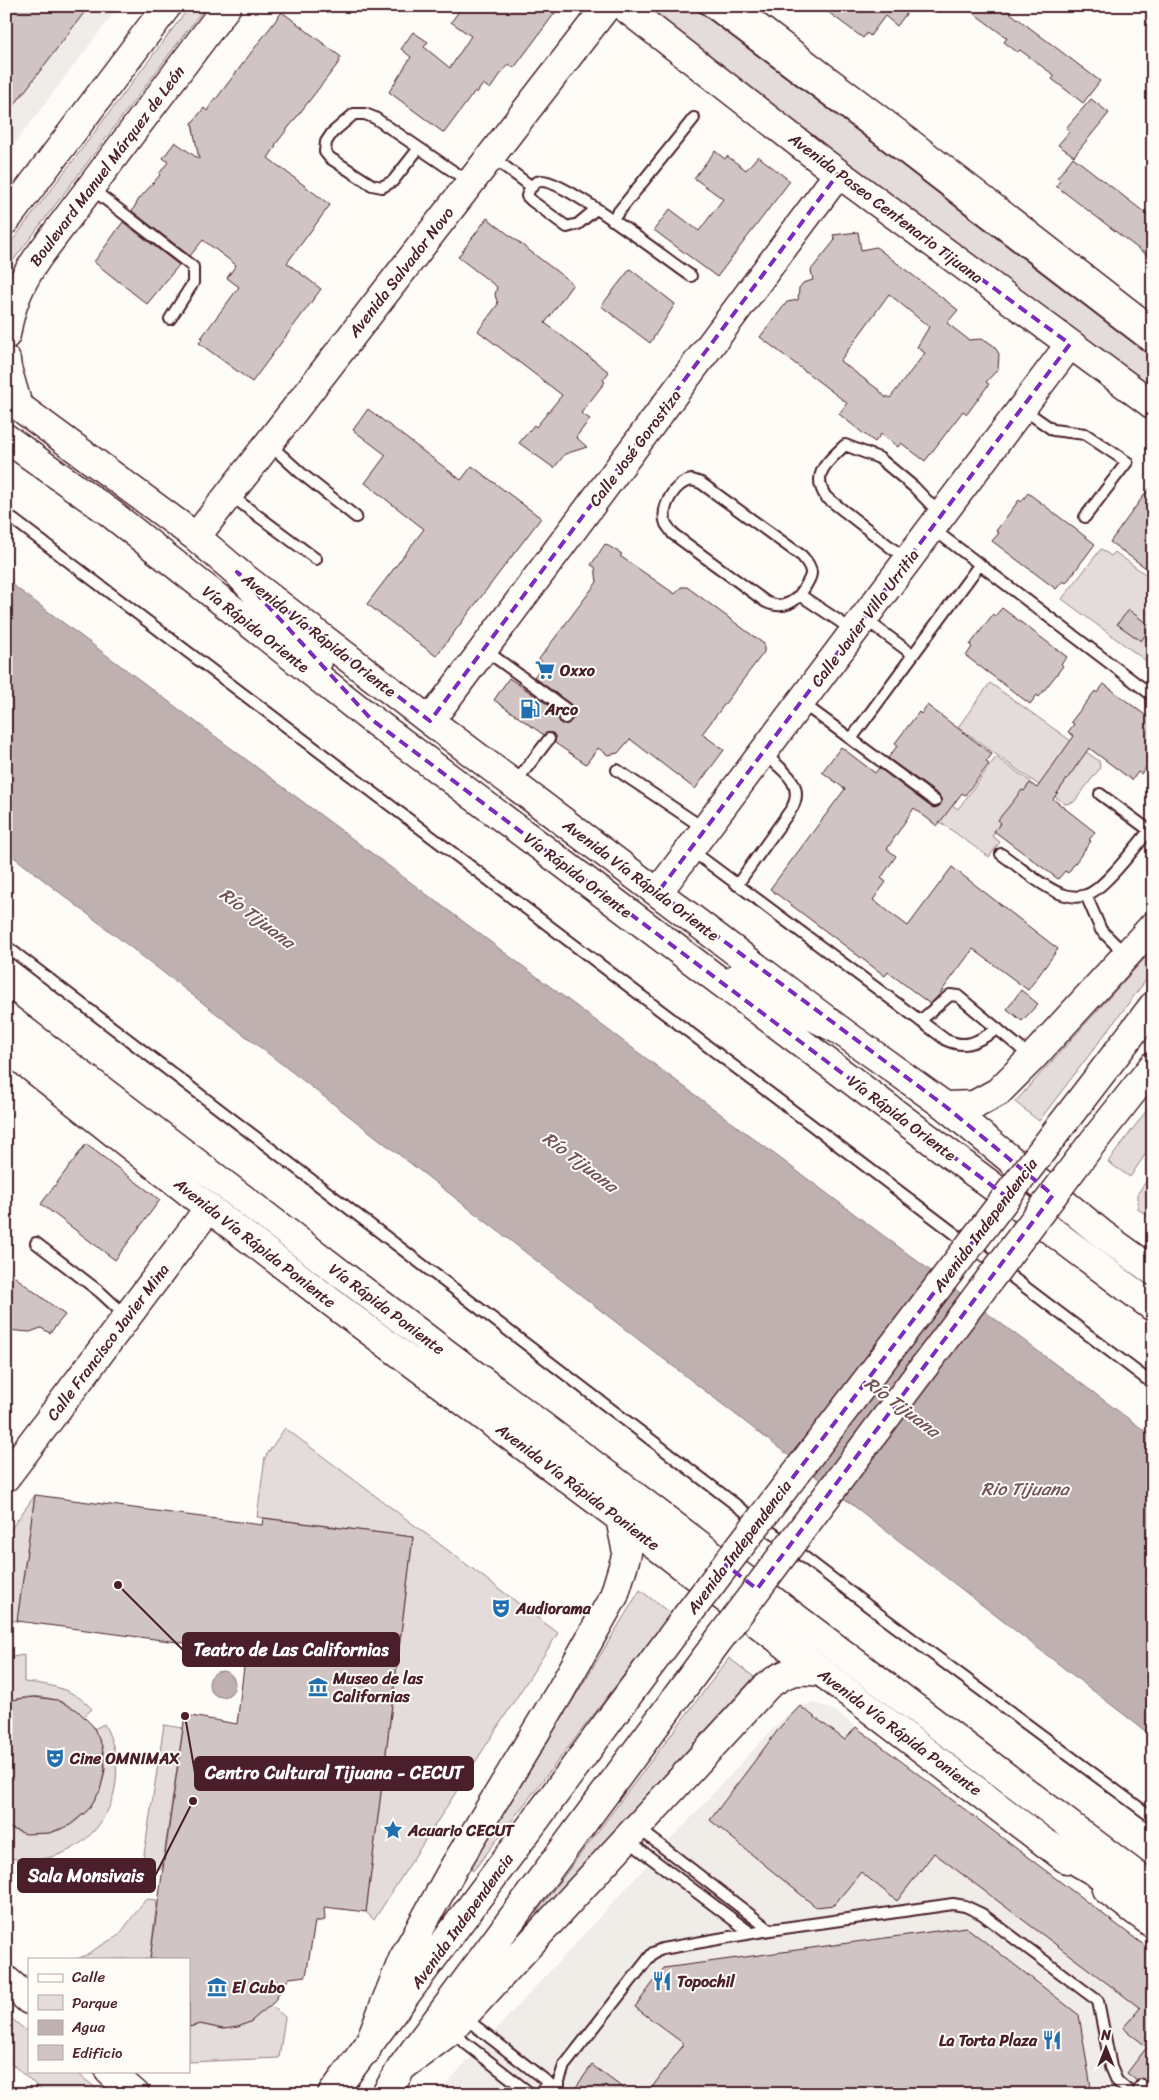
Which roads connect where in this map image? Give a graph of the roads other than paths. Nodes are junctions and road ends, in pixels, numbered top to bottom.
1 (167, 6) edge
2 (227, 6) edge
3 (606, 6) edge
4 (623, 6) edge
5 (640, 6) edge
6 (702, 6) edge
7 (729, 6) edge
8 (694, 118) dead end
9 (419, 148) junction
10 (490, 156) junction
11 (838, 174) junction
12 (470, 182) junction
13 (532, 187) junction
14 (91, 188) junction
15 (596, 209) junction
16 (6, 220) edge
17 (612, 220) junction
18 (691, 276) dead end
19 (170, 319) dead end
20 (1153, 332) edge
21 (6, 334) edge
22 (1070, 344) junction
23 (1153, 350) edge
24 (6, 360) edge
25 (1153, 394) edge
26 (12, 401) edge
27 (1153, 404) edge
28 (1022, 408) junction
29 (6, 438) edge
30 (268, 443) junction
31 (6, 451) edge
32 (229, 494) junction
33 (6, 514) edge
34 (356, 517) dead end
35 (1085, 517) dead end
36 (937, 522) junction
37 (196, 538) junction
38 (316, 559) dead end
39 (908, 561) junction
40 (980, 564) junction
41 (237, 572) junction
42 (210, 593) junction
43 (800, 595) junction
44 (860, 625) junction
45 (485, 650) junction
46 (912, 654) junction
47 (1153, 696) edge
48 (801, 703) junction
49 (566, 718) dead end
50 (371, 719) junction
51 (430, 721) junction
52 (549, 739) dead end
53 (851, 739) junction
54 (763, 753) junction
55 (616, 770) dead end
56 (515, 784) junction
57 (1100, 794) dead end
58 (935, 801) dead end
59 (1152, 830) edge
60 (698, 839) junction
61 (1001, 854) dead end
62 (737, 884) junction
63 (658, 892) junction
64 (1086, 895) junction
65 (1153, 926) edge
66 (6, 946) edge
67 (674, 947) junction
68 (1126, 956) junction
69 (1153, 1006) edge
70 (6, 1017) edge
71 (920, 1021) junction
72 (998, 1029) junction
73 (841, 1031) junction
74 (6, 1046) edge
75 (1032, 1058) junction
76 (1153, 1066) edge
77 (945, 1106) junction
78 (209, 1208) junction
79 (36, 1243) dead end
80 (1153, 1271) edge
81 (357, 1286) junction
82 (1153, 1307) edge
83 (127, 1317) junction
84 (1153, 1384) edge
85 (496, 1426) junction
86 (6, 1477) edge
87 (620, 1518) junction
88 (771, 1599) joint
89 (821, 1672) junction
90 (1153, 1818) edge
91 (632, 1833) junction
92 (1047, 1844) junction
93 (1153, 1888) edge
94 (1153, 1905) edge
95 (1153, 1924) edge
96 (770, 1930) junction
97 (752, 1933) junction
98 (6, 1980) edge
99 (28, 1999) edge
100 (456, 2024) junction
101 (366, 2051) junction
102 (402, 2067) junction
103 (110, 2072) edge
104 (548, 2082) junction
105 (1142, 2085) dead end
106 (559, 2092) edge
107 (135, 2094) edge
108 (332, 2094) edge
109 (386, 2094) edge
110 (531, 2094) edge
111 (539, 2094) edge
112 (1132, 2094) edge
113 (1136, 2094) edge

1 - 16 main road
2 - 14 main road, Boulevard Manuel Márquez de León
3 - 10 main road, Avenida Salvador Novo
4 - 11 main road, Avenida Paseo Centenario Tijuana
5 - 25 lane
6 - 23 lane
7 - 20 main road
8 - 17 lane
9 - 9 lane
9 - 12 lane
10 - 12 main road, Avenida Salvador Novo
10 - 13 lane
11 - 22 main road, Avenida Paseo Centenario Tijuana
11 - 45 main road, Calle José Gorostiza
12 - 30 main road, Avenida Salvador Novo
13 - 15 lane
13 - 15 lane
14 - 19 lane
14 - 21 main road, Boulevard Manuel Márquez de León
15 - 17 lane
17 - 18 lane
22 - 27 main road, Avenida Paseo Centenario Tijuana
22 - 28 main road, Calle Javier Villa Urritia
24 - 26 main road
26 - 37 main road, Avenida Vía Rápida Oriente
28 - 35 lane
28 - 36 main road, Calle Javier Villa Urritia
29 - 42 main road, Vía Rápida Oriente
30 - 32 main road, Avenida Salvador Novo
30 - 34 lane
31 - 42 main road
32 - 37 main road, Avenida Salvador Novo
32 - 38 lane
33 - 84 lane
36 - 39 main road, Calle Javier Villa Urritia
36 - 39 lane
36 - 40 lane
37 - 41 main road, Avenida Vía Rápida Oriente
39 - 44 main road, Calle Javier Villa Urritia
40 - 46 lane
40 - 47 lane
41 - 50 main road
41 - 51 main road, Avenida Vía Rápida Oriente
42 - 50 main road, Vía Rápida Oriente
43 - 43 lane
43 - 44 lane
44 - 46 lane
44 - 48 main road, Calle Javier Villa Urritia
45 - 49 lane
45 - 51 main road, Calle José Gorostiza
46 - 53 lane
48 - 53 lane
48 - 54 main road, Calle Javier Villa Urritia
50 - 67 main road, Vía Rápida Oriente
51 - 56 main road, Avenida Vía Rápida Oriente
52 - 56 lane
53 - 58 lane
54 - 60 main road, Calle Javier Villa Urritia
54 - 62 lane
55 - 60 lane
56 - 63 main road, Avenida Vía Rápida Oriente
57 - 59 lane
59 - 64 lane
60 - 62 lane
60 - 63 main road, Calle Javier Villa Urritia
61 - 64 lane
62 - 71 lane
63 - 73 main road, Avenida Vía Rápida Oriente
64 - 68 lane
65 - 68 main road
66 - 90 lane
67 - 73 main road
67 - 82 main road, Vía Rápida Oriente
68 - 75 main road
69 - 101 main road, Avenida Independencia, bridge
70 - 81 main road, Vía Rápida Poniente
71 - 72 lane
71 - 72 lane
72 - 75 lane
73 - 77 main road, Avenida Vía Rápida Oriente
74 - 78 main road, Avenida Vía Rápida Poniente
75 - 77 main road
76 - 102 main road, bridge
77 - 80 main road, Avenida Vía Rápida Oriente
78 - 83 main road, Calle Francisco Javier Mina
78 - 85 main road, Avenida Vía Rápida Poniente
79 - 83 lane
81 - 85 main road
81 - 88 main road, Vía Rápida Poniente
83 - 86 main road, Calle Francisco Javier Mina
85 - 87 main road, Avenida Vía Rápida Poniente
87 - 89 main road, Avenida Vía Rápida Poniente
87 - 101 main road
88 - 93 main road, Avenida Vía Rápida Poniente
89 - 91 main road
89 - 92 main road, Avenida Vía Rápida Poniente
91 - 96 lane
91 - 97 lane
91 - 100 main road
92 - 94 main road
92 - 95 main road, Avenida Vía Rápida Poniente
96 - 97 lane
96 - 112 lane
97 - 106 lane
98 - 99 main road
100 - 102 main road
100 - 104 lane
100 - 110 lane
101 - 108 main road, Avenida Independencia
102 - 109 main road
103 - 107 main road
104 - 106 lane
104 - 111 lane
105 - 113 lane

